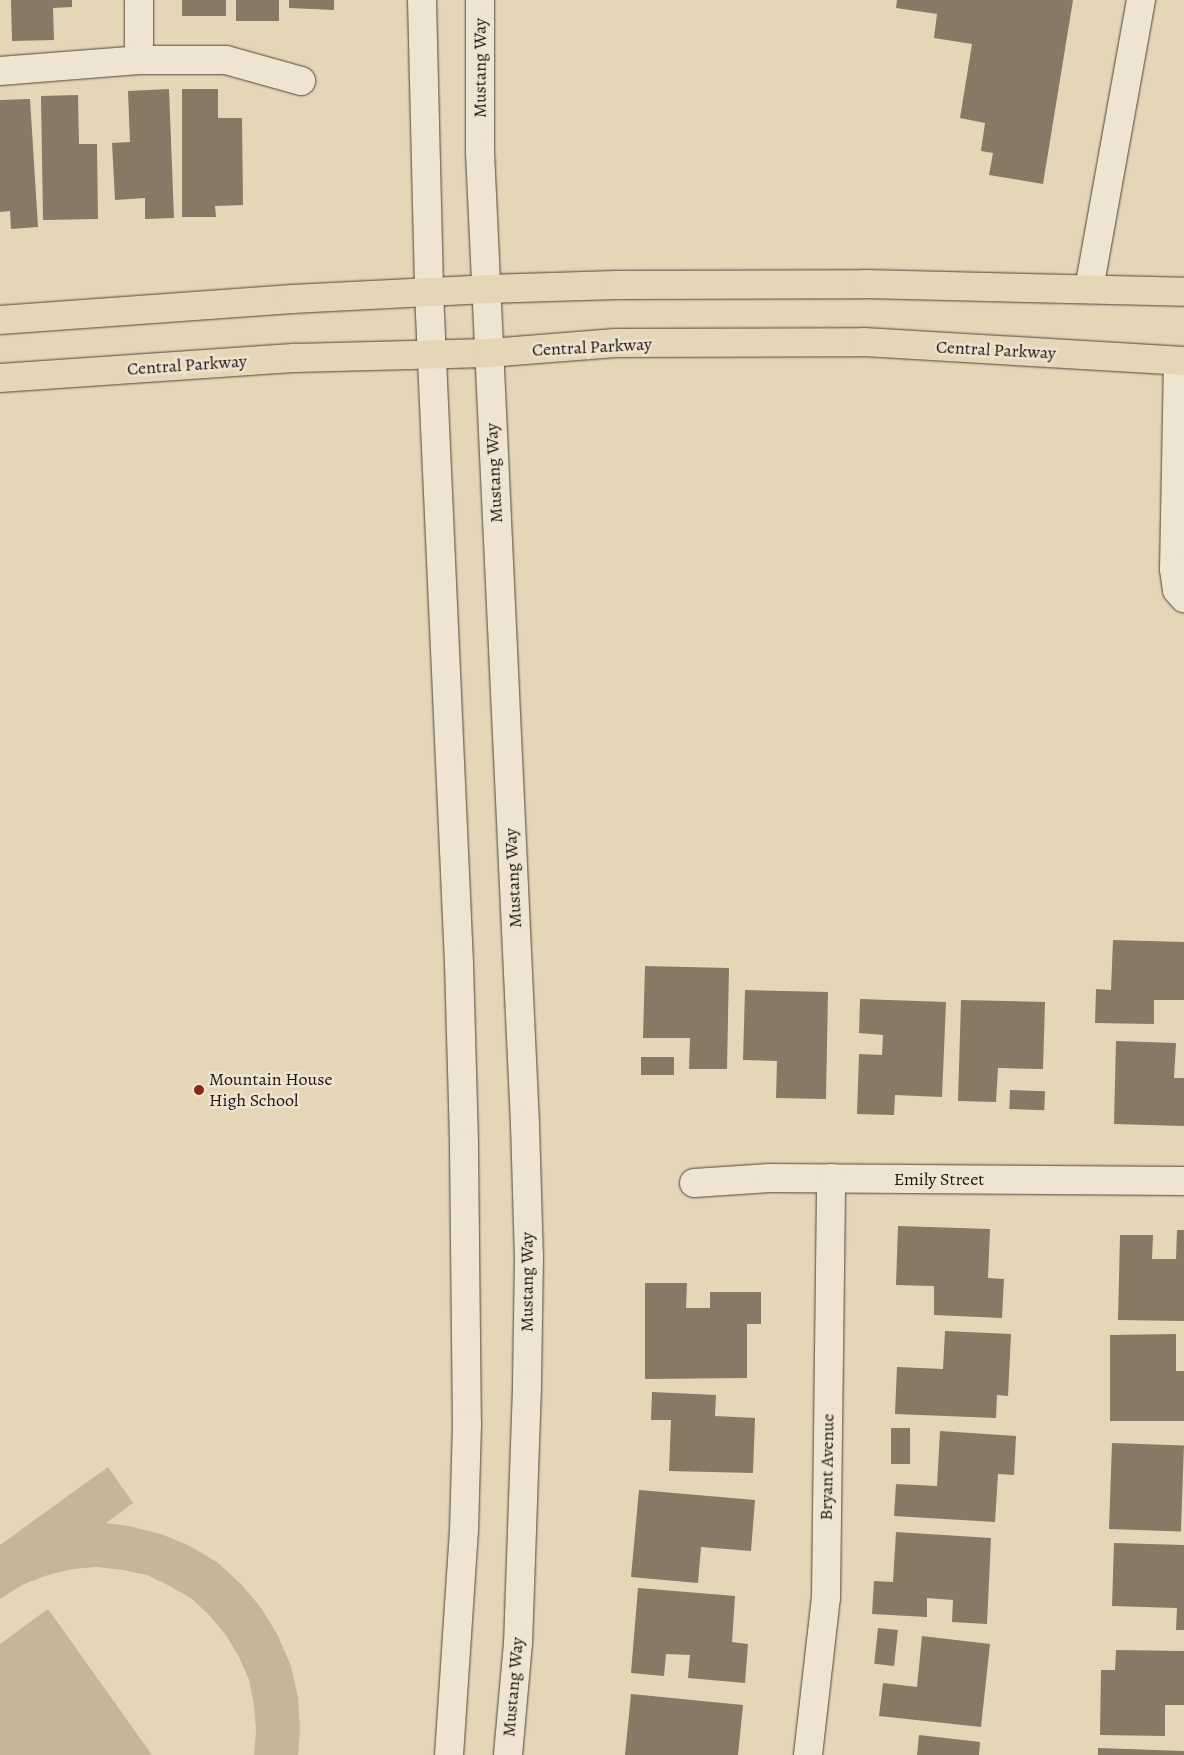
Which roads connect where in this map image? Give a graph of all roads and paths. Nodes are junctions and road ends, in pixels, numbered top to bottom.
1 (139, 0) edge
2 (422, 0) edge
3 (480, 0) edge
4 (1141, 0) edge
5 (139, 60) junction
6 (0, 71) edge
7 (301, 81) dead end
8 (487, 289) junction
9 (1088, 289) junction
10 (429, 292) junction
11 (1184, 292) edge
12 (0, 320) edge
13 (488, 353) junction
14 (432, 354) junction
15 (1181, 361) edge
16 (0, 378) edge
17 (1184, 598) edge
18 (831, 1178) junction
19 (1184, 1181) edge
20 (694, 1183) dead end
21 (449, 1755) edge
22 (508, 1755) edge
23 (808, 1755) edge

1 - 5 street
2 - 10 street
3 - 8 street, Mustang Way
4 - 9 street
5 - 6 street
5 - 7 street
8 - 9 main road
8 - 10 main road
8 - 13 street, Mustang Way
9 - 11 main road
10 - 12 main road
10 - 14 street
13 - 14 main road, Central Parkway
13 - 15 main road, Central Parkway
13 - 22 street, Mustang Way
14 - 16 main road, Central Parkway
14 - 21 street
15 - 17 street
18 - 19 street, Emily Street
18 - 20 street, Emily Street
18 - 23 street, Bryant Avenue

